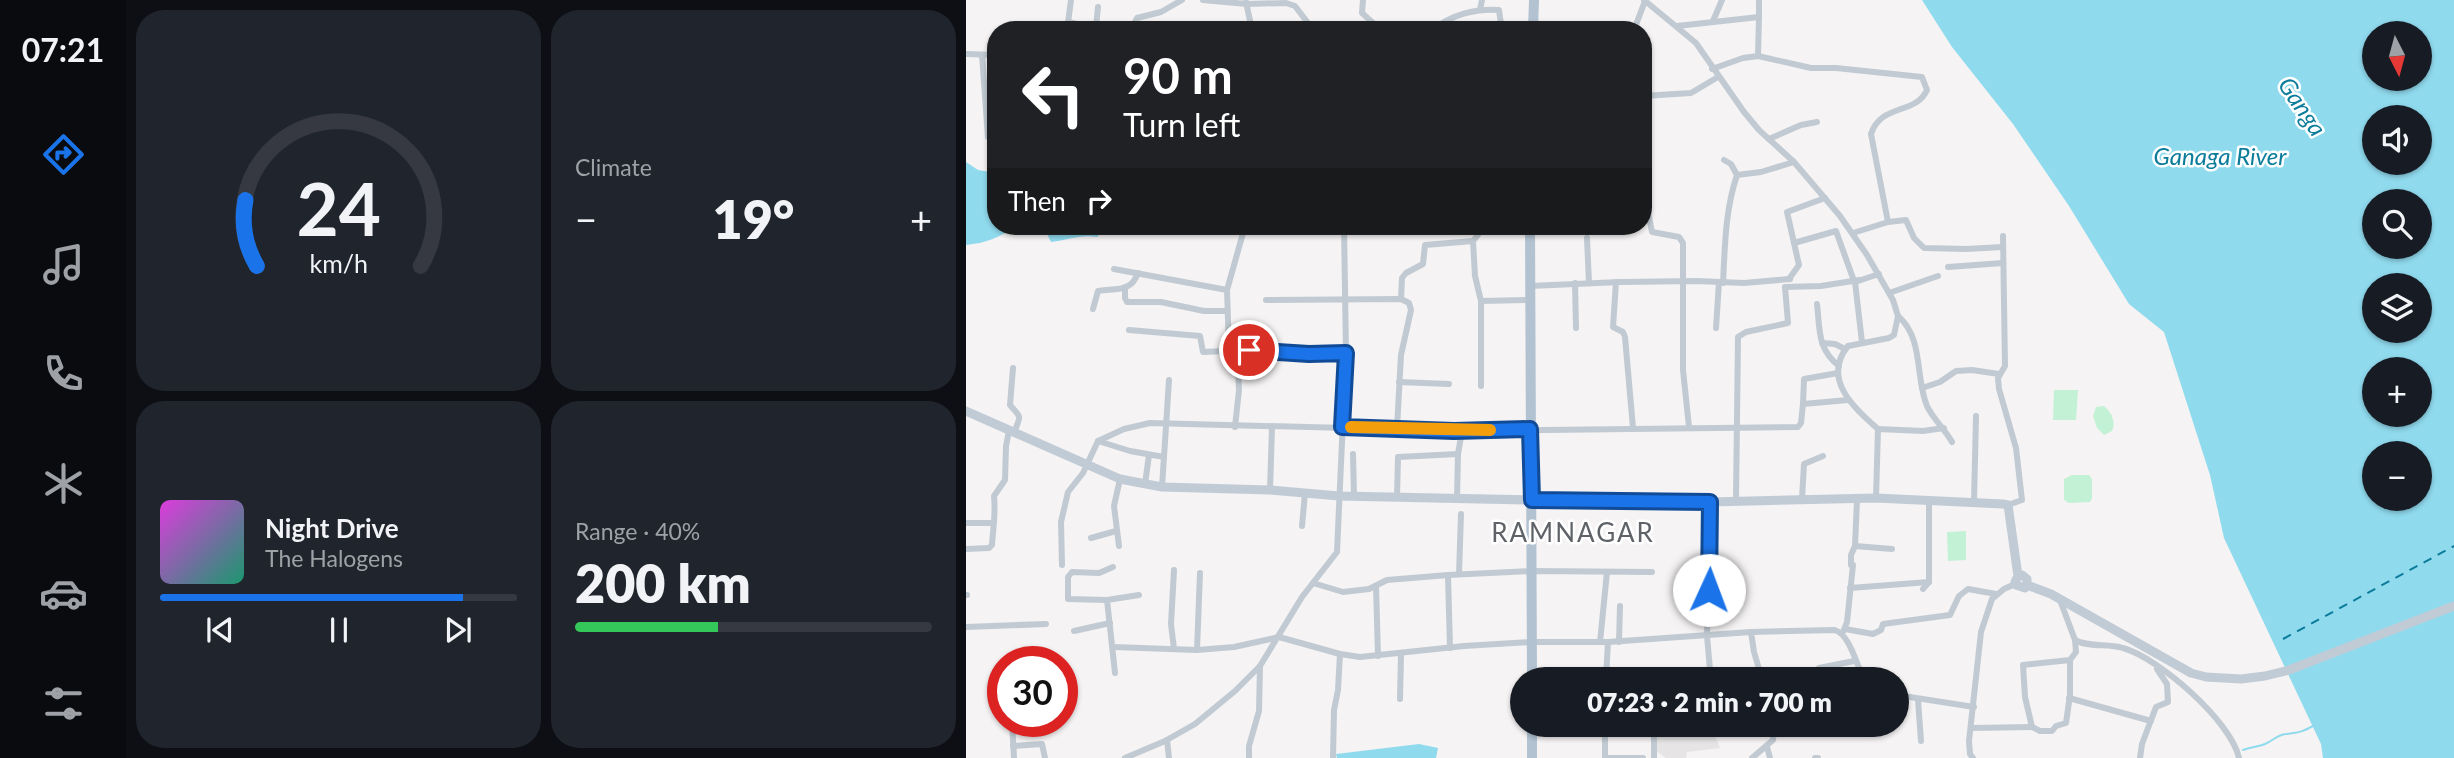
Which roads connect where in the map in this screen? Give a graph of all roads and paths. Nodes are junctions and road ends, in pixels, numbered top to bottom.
1 (1071, 0) edge
2 (1182, 0) edge
3 (1203, 0) edge
4 (1363, 0) edge
5 (1482, 0) edge
6 (1534, 0) edge
7 (1644, 0) edge
8 (1722, 0) edge
9 (1759, 0) edge
10 (1246, 1) edge
11 (1098, 7) dead end
12 (1480, 10) junction
13 (1759, 17) junction
14 (1068, 21) edge
15 (1097, 21) edge
16 (1135, 21) edge
17 (1250, 21) edge
18 (1306, 21) edge
19 (1371, 21) edge
20 (1448, 21) edge
21 (1501, 21) edge
22 (1533, 21) edge
23 (1637, 21) edge
24 (1713, 21) junction
25 (1677, 26) junction
26 (966, 54) edge
27 (982, 55) junction
28 (987, 55) edge
29 (1758, 56) junction
30 (1712, 69) junction
31 (1718, 77) junction
32 (1652, 95) edge
33 (1817, 122) dead end
34 (987, 123) edge
35 (1769, 139) junction
36 (1724, 160) dead end
37 (1794, 163) junction
38 (1737, 176) junction
39 (1825, 198) junction
40 (1888, 222) junction
41 (1652, 232) edge
42 (1853, 233) junction
43 (1242, 235) edge
44 (1344, 235) edge
45 (1478, 235) edge
46 (1530, 235) edge
47 (2003, 236) dead end
48 (1587, 237) dead end
49 (1473, 241) junction
50 (1794, 243) junction
51 (2003, 247) junction
52 (2003, 263) junction
53 (1948, 267) dead end
54 (1114, 269) dead end
55 (1138, 273) junction
56 (1879, 274) junction
57 (1938, 276) dead end
58 (1790, 279) junction
59 (1684, 281) junction
60 (1856, 281) junction
61 (1616, 282) junction
62 (1588, 283) junction
63 (1721, 283) junction
64 (1575, 284) junction
65 (1528, 286) junction
66 (1784, 287) junction
67 (1125, 288) junction
68 (1227, 290) junction
69 (1889, 293) junction
70 (1401, 299) junction
71 (1266, 300) dead end
72 (1345, 300) junction
73 (1528, 300) junction
74 (1481, 301) junction
75 (1817, 303) dead end
76 (1093, 309) dead end
77 (1227, 311) junction
78 (1898, 316) junction
79 (1576, 328) dead end
80 (1716, 328) dead end
81 (1129, 330) dead end
82 (1862, 342) junction
83 (1822, 343) junction
84 (1845, 349) junction
85 (1229, 350) junction
86 (1237, 350) junction
87 (1346, 353) junction
88 (1013, 368) dead end
89 (1839, 370) junction
90 (1999, 374) junction
91 (1169, 380) dead end
92 (1399, 383) junction
93 (1449, 384) dead end
94 (1482, 386) dead end
95 (1922, 388) junction
96 (1848, 400) junction
97 (1803, 404) junction
98 (966, 411) edge
99 (1976, 416) dead end
100 (1166, 424) junction
101 (1235, 427) junction
102 (1272, 427) junction
103 (1342, 427) junction
104 (1397, 428) junction
105 (1633, 428) junction
106 (1689, 428) junction
107 (1736, 428) junction
108 (1944, 428) junction
109 (1530, 429) junction
110 (1878, 429) junction
111 (1462, 431) junction
112 (1012, 432) junction
113 (1098, 441) junction
114 (1952, 442) dead end
115 (1149, 454) junction
116 (1353, 454) dead end
117 (1458, 454) junction
118 (1823, 456) dead end
119 (1164, 457) junction
120 (1087, 466) junction
121 (1120, 479) junction
122 (1145, 484) junction
123 (1162, 487) junction
124 (1270, 490) junction
125 (1305, 493) junction
126 (1339, 496) junction
127 (1354, 496) junction
128 (1396, 497) junction
129 (1457, 498) junction
130 (1876, 498) junction
131 (1802, 499) junction
132 (1532, 500) junction
133 (1736, 500) junction
134 (1857, 500) junction
135 (1929, 501) junction
136 (1710, 502) junction
137 (1974, 502) junction
138 (2008, 505) junction
139 (1461, 514) dead end
140 (966, 523) edge
141 (993, 523) junction
142 (1302, 526) dead end
143 (1116, 531) junction
144 (1091, 538) dead end
145 (1119, 546) dead end
146 (1856, 546) junction
147 (966, 549) edge
148 (1892, 549) dead end
149 (1062, 565) dead end
150 (1113, 567) dead end
151 (1174, 570) dead end
152 (1532, 571) junction
153 (1607, 572) junction
154 (1652, 572) dead end
155 (1200, 573) dead end
156 (1448, 575) junction
157 (1459, 575) junction
158 (2017, 580) junction
159 (1929, 582) junction
160 (1313, 583) junction
161 (1376, 586) junction
162 (1850, 588) junction
163 (1923, 589) dead end
164 (1996, 594) junction
165 (1139, 595) dead end
166 (1107, 600) junction
167 (2060, 600) junction
168 (1620, 606) dead end
169 (2454, 606) edge
170 (1110, 623) junction
171 (1046, 624) dead end
172 (966, 627) edge
173 (1074, 631) dead end
174 (1751, 632) junction
175 (1843, 632) junction
176 (1707, 636) junction
177 (1279, 637) junction
178 (2075, 640) junction
179 (1532, 642) junction
180 (1604, 642) junction
181 (1619, 642) junction
182 (1113, 647) junction
183 (1450, 648) junction
184 (1174, 649) junction
185 (1197, 650) junction
186 (1340, 654) junction
187 (1401, 654) junction
188 (1378, 656) junction
189 (2070, 660) junction
190 (1854, 661) junction
191 (2155, 665) junction
192 (1259, 666) junction
193 (1532, 667) edge
194 (1605, 667) edge
195 (1709, 667) edge
196 (1758, 667) edge
197 (1824, 667) edge
198 (1857, 667) edge
199 (1115, 673) dead end
200 (1909, 698) edge
201 (2069, 698) junction
202 (1400, 699) dead end
203 (1917, 700) junction
204 (1974, 707) junction
205 (2151, 721) junction
206 (1971, 727) junction
207 (2032, 727) junction
208 (1013, 737) edge
209 (1532, 737) edge
210 (1605, 737) edge
211 (1654, 737) edge
212 (1773, 737) edge
213 (1167, 740) junction
214 (1921, 741) dead end
215 (1013, 746) junction
216 (1767, 747) junction
217 (1333, 757) edge
218 (1014, 758) edge
219 (1045, 758) edge
220 (1125, 758) edge
221 (1169, 758) edge
222 (1249, 758) edge
223 (1532, 758) edge
224 (1605, 758) edge
225 (1643, 758) edge
226 (1654, 758) edge
227 (1752, 758) edge
228 (1770, 758) edge
229 (1973, 758) edge
230 (2140, 758) edge
231 (2239, 758) edge

1 - 14 street
2 - 16 street
3 - 10 street
4 - 19 street
5 - 12 street
6 - 22 main road
7 - 23 street
7 - 25 street
8 - 24 street
9 - 13 street
10 - 17 street
10 - 18 street
11 - 15 street
12 - 20 street
12 - 21 street
13 - 24 street
13 - 29 street
24 - 25 street
25 - 30 street
26 - 27 street
27 - 28 street
27 - 34 street
29 - 30 street
29 - 40 street
30 - 31 street
31 - 32 street
31 - 35 street
33 - 35 street
35 - 37 street
36 - 38 street
37 - 38 street
37 - 39 street
38 - 63 street
39 - 42 street
39 - 50 street
40 - 42 street
40 - 51 street
41 - 59 street
42 - 56 street
43 - 68 street
44 - 72 street
45 - 49 street
46 - 65 main road
47 - 51 street
48 - 62 street
49 - 70 street
49 - 74 street
50 - 58 street
50 - 60 street
51 - 52 street
52 - 53 street
52 - 90 street
54 - 55 street
55 - 67 street
55 - 68 street
56 - 60 street
56 - 69 street
57 - 69 street
58 - 63 street
58 - 66 street
59 - 61 street
59 - 63 street
59 - 106 street
60 - 66 street
60 - 82 street
61 - 62 street
61 - 105 street
62 - 64 street
63 - 80 street
64 - 65 street
64 - 79 street
65 - 73 main road
66 - 107 street
67 - 76 street
67 - 77 street
68 - 77 street
69 - 78 street
70 - 72 street
70 - 92 street
71 - 72 street
72 - 87 street
73 - 74 street
73 - 109 main road
74 - 94 street
75 - 83 street
77 - 85 street
78 - 82 street
78 - 95 street
81 - 85 street
82 - 84 street
83 - 84 street
83 - 89 street
84 - 89 street
85 - 86 street
86 - 87 street
86 - 101 street
87 - 103 street
88 - 112 street
89 - 96 street
89 - 97 street
90 - 95 street
90 - 138 street
91 - 100 street
92 - 93 street
92 - 104 street
95 - 108 street
96 - 97 street
96 - 110 street
97 - 107 street
98 - 112 main road
99 - 137 street
100 - 101 street
100 - 113 street
100 - 119 street
101 - 102 street
102 - 103 street
102 - 124 street
103 - 104 street
103 - 126 street
104 - 111 street
105 - 106 street
105 - 109 street
106 - 107 street
107 - 133 street
108 - 110 street
108 - 114 street
109 - 111 street
109 - 132 main road
110 - 130 street
111 - 117 street
112 - 120 main road
112 - 141 street
113 - 115 street
113 - 120 street
115 - 119 street
115 - 122 street
116 - 127 street
117 - 128 street
117 - 129 street
118 - 131 street
119 - 123 street
120 - 121 main road
120 - 149 street
121 - 122 main road
121 - 143 street
122 - 123 main road
123 - 124 main road
124 - 125 main road
125 - 126 main road
125 - 142 street
126 - 127 main road
126 - 160 street
127 - 128 main road
128 - 129 main road
129 - 132 main road
130 - 134 main road
130 - 135 main road
131 - 133 main road
131 - 134 main road
132 - 136 main road
132 - 152 main road
133 - 136 main road
134 - 146 street
135 - 137 main road
135 - 159 street
136 - 176 street
137 - 138 main road
138 - 158 main road
139 - 157 street
140 - 141 street
141 - 147 street
143 - 144 street
143 - 145 street
146 - 148 street
146 - 162 street
150 - 166 street
151 - 184 street
152 - 153 street
152 - 157 street
152 - 179 main road
153 - 154 street
153 - 180 street
155 - 185 street
156 - 157 street
156 - 161 street
156 - 183 street
158 - 164 street
158 - 167 main road
159 - 162 street
159 - 163 street
160 - 161 street
160 - 177 street
161 - 188 street
162 - 175 street
164 - 175 street
164 - 204 street
165 - 166 street
166 - 170 street
167 - 169 main road
167 - 178 street
168 - 181 street
170 - 173 street
170 - 182 street
171 - 172 street
174 - 175 street
174 - 176 street
174 - 196 street
175 - 190 street
176 - 181 street
176 - 195 street
177 - 185 street
177 - 186 street
177 - 192 street
178 - 189 street
178 - 191 street
179 - 180 street
179 - 183 street
179 - 193 main road
180 - 181 street
180 - 194 street
182 - 184 street
182 - 199 street
183 - 187 street
184 - 185 street
186 - 188 street
186 - 217 street
187 - 188 street
187 - 202 street
189 - 201 street
189 - 207 street
190 - 197 street
190 - 198 street
191 - 205 street
191 - 231 street
192 - 213 street
192 - 222 street
200 - 203 street
201 - 205 street
201 - 207 street
203 - 204 street
203 - 214 street
204 - 206 street
205 - 230 street
206 - 207 street
206 - 229 street
208 - 215 street
209 - 223 main road
210 - 224 street
211 - 226 street
212 - 216 street
213 - 220 street
213 - 221 street
215 - 218 street
215 - 219 street
216 - 227 street
216 - 228 street
224 - 225 street

